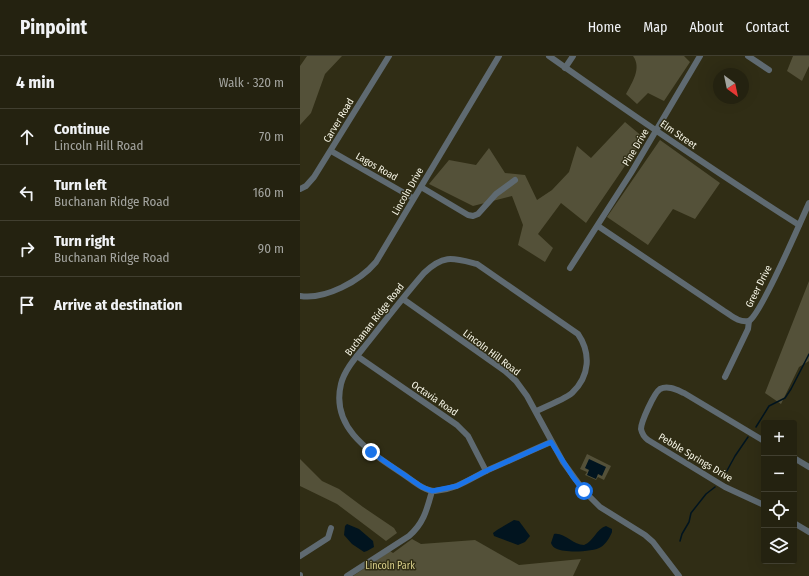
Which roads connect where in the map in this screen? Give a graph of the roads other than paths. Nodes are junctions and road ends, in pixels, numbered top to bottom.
1 (389, 56) edge
2 (499, 56) edge
3 (548, 56) edge
4 (573, 56) edge
5 (700, 56) edge
6 (748, 56) edge
7 (565, 68) junction
8 (769, 70) dead end
9 (656, 130) junction
10 (331, 151) junction
11 (515, 180) dead end
12 (421, 186) junction
13 (300, 189) edge
14 (414, 198) junction
15 (809, 203) edge
16 (799, 225) junction
17 (598, 226) junction
18 (570, 268) dead end
19 (300, 296) edge
20 (402, 299) junction
21 (749, 321) junction
22 (357, 356) junction
23 (725, 377) dead end
24 (536, 411) junction
25 (761, 439) edge
26 (551, 442) junction
27 (797, 460) edge
28 (809, 467) edge
29 (486, 471) junction
30 (432, 491) junction
31 (761, 504) edge
32 (797, 525) edge
33 (331, 528) dead end
34 (809, 532) edge
35 (300, 556) edge
36 (347, 576) edge
37 (679, 576) edge

1 - 10 street, Carver Road
2 - 12 street, Lincoln Drive
3 - 7 street, Elm Street
4 - 7 street
5 - 9 street, Pine Drive
6 - 8 street
7 - 9 street, Elm Street
9 - 16 street, Elm Street
9 - 17 street, Pine Drive
10 - 13 street, Carver Road
10 - 14 street, Lagos Road
11 - 12 street
12 - 14 street, Lincoln Drive
14 - 19 street, Lincoln Drive
15 - 16 street, Greer Drive
16 - 21 street, Greer Drive
17 - 18 street, Pine Drive
17 - 21 street
20 - 22 street, Buchanan Ridge Road
20 - 24 street, Lincoln Hill Road
20 - 24 street, Buchanan Ridge Road
21 - 23 street, Greer Drive
22 - 29 street, Octavia Road
22 - 30 street, Buchanan Ridge Road
24 - 26 street, Lincoln Hill Road
25 - 31 street, Pebble Springs Drive
26 - 29 street
26 - 37 street, Lincoln Hill Road
27 - 28 street
29 - 30 street
30 - 36 street
32 - 34 street
33 - 35 street

